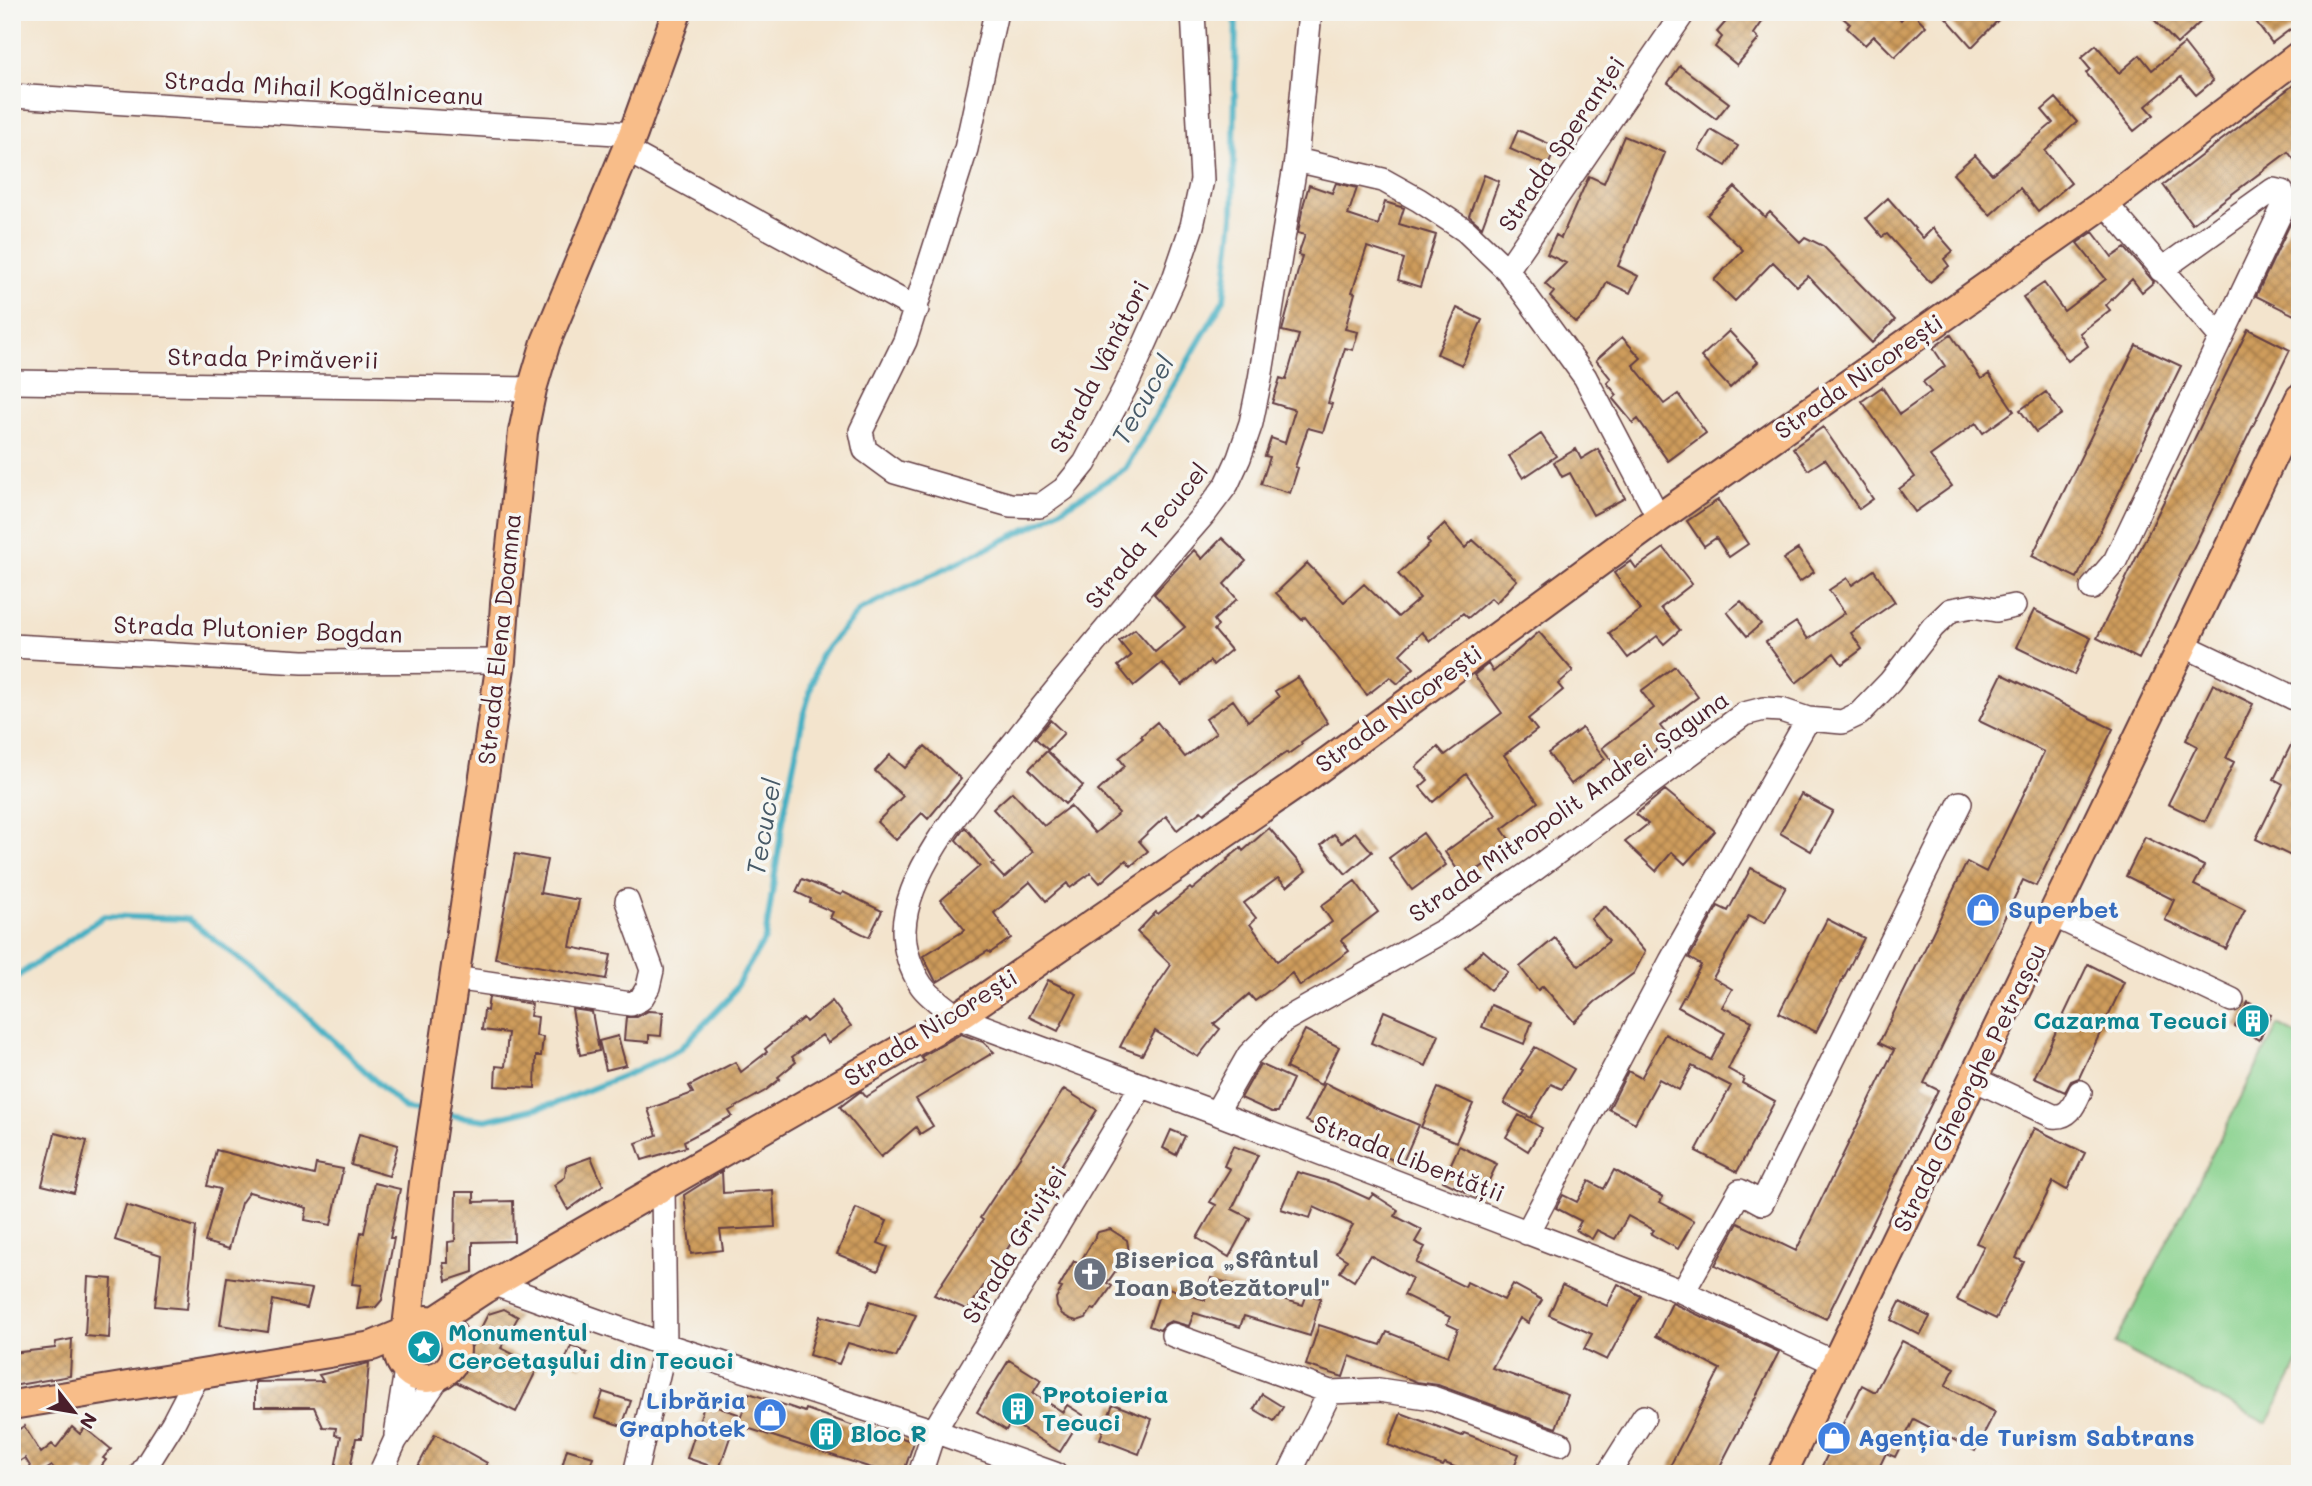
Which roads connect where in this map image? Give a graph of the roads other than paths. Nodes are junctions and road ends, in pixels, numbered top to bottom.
1 (677, 12) edge
2 (996, 12) edge
3 (1192, 12) edge
4 (1310, 12) edge
5 (1684, 12) edge
6 (2300, 55) edge
7 (2288, 70) edge
8 (12, 96) edge
9 (629, 142) junction
10 (1296, 160) junction
11 (2105, 203) junction
12 (1507, 270) junction
13 (2161, 270) junction
14 (917, 309) junction
15 (2220, 336) junction
16 (12, 382) edge
17 (533, 388) junction
18 (2300, 398) edge
19 (1659, 518) junction
20 (2092, 588) dead end
21 (2014, 606) dead end
22 (2183, 645) junction
23 (12, 646) edge
24 (501, 661) junction
25 (2300, 701) edge
26 (1808, 719) junction
27 (1960, 803) dead end
28 (627, 901) dead end
29 (2053, 915) junction
30 (454, 978) junction
31 (2232, 1000) dead end
32 (957, 1017) junction
33 (1974, 1079) junction
34 (1142, 1085) junction
35 (2080, 1092) dead end
36 (1216, 1112) junction
37 (663, 1186) junction
38 (1527, 1233) junction
39 (489, 1286) junction
40 (1683, 1292) junction
41 (417, 1326) junction
42 (1173, 1335) dead end
43 (455, 1340) junction
44 (665, 1345) junction
45 (1836, 1364) junction
46 (199, 1373) junction
47 (441, 1374) junction
48 (1330, 1392) junction
49 (12, 1405) edge
50 (1644, 1417) dead end
51 (934, 1431) junction
52 (396, 1441) junction
53 (1560, 1444) dead end
54 (141, 1474) edge
55 (380, 1474) edge
56 (635, 1474) edge
57 (920, 1474) edge
58 (1055, 1474) edge
59 (1289, 1474) edge
60 (1608, 1474) edge
61 (1782, 1474) edge

1 - 9 main road, Strada Elena Doamna
2 - 14 street, Strada Vânători
3 - 14 street, Strada Vânători
4 - 10 street, Strada Tecucel
5 - 12 street, Strada Speranței
6 - 7 main road, Strada Nicorești
7 - 11 main road, Strada Nicorești
8 - 9 street, Strada Mihail Kogălniceanu
9 - 14 street
9 - 17 main road, Strada Elena Doamna
10 - 12 street
10 - 32 street, Strada Tecucel
11 - 13 street
11 - 19 main road, Strada Nicorești
12 - 19 street
13 - 15 street
13 - 15 street
15 - 20 street
16 - 17 street, Strada Primăverii
17 - 24 main road, Strada Elena Doamna
18 - 22 main road, Strada Gheorghe Petrașcu
19 - 32 main road, Strada Nicorești
21 - 26 street, Strada Mitropolit Andrei Șaguna
22 - 25 street
22 - 29 main road, Strada Gheorghe Petrașcu
23 - 24 street, Strada Plutonier Bogdan
24 - 30 main road, Strada Elena Doamna
26 - 36 street, Strada Mitropolit Andrei Șaguna
26 - 38 street
27 - 40 street
28 - 30 street
29 - 31 street
29 - 33 main road, Strada Gheorghe Petrașcu
30 - 41 main road, Strada Elena Doamna
32 - 34 street, Strada Libertății
32 - 37 main road, Strada Nicorești
33 - 35 street
33 - 45 main road, Strada Gheorghe Petrașcu
34 - 36 street, Strada Libertății
34 - 51 street, Strada Griviței
36 - 38 street, Strada Libertății
37 - 39 main road, Strada Nicorești
37 - 44 street
38 - 40 street, Strada Libertății
39 - 41 main road, Strada Nicorești
39 - 43 main road, Strada Nicorești
39 - 44 street
40 - 45 street, Strada Libertății
41 - 43 main road
41 - 46 main road, Strada Nicorești
41 - 47 main road
41 - 52 street, Strada Elena Doamna
42 - 48 street
43 - 47 main road, Strada Nicorești
44 - 51 street
44 - 56 street
45 - 61 main road, Strada Gheorghe Petrașcu
46 - 49 main road, Strada Nicorești
46 - 54 street
47 - 52 street, Strada Elena Doamna
48 - 53 street
48 - 59 street
50 - 60 street
51 - 57 street, Strada Griviței
51 - 58 street
52 - 55 street, Strada Elena Doamna

